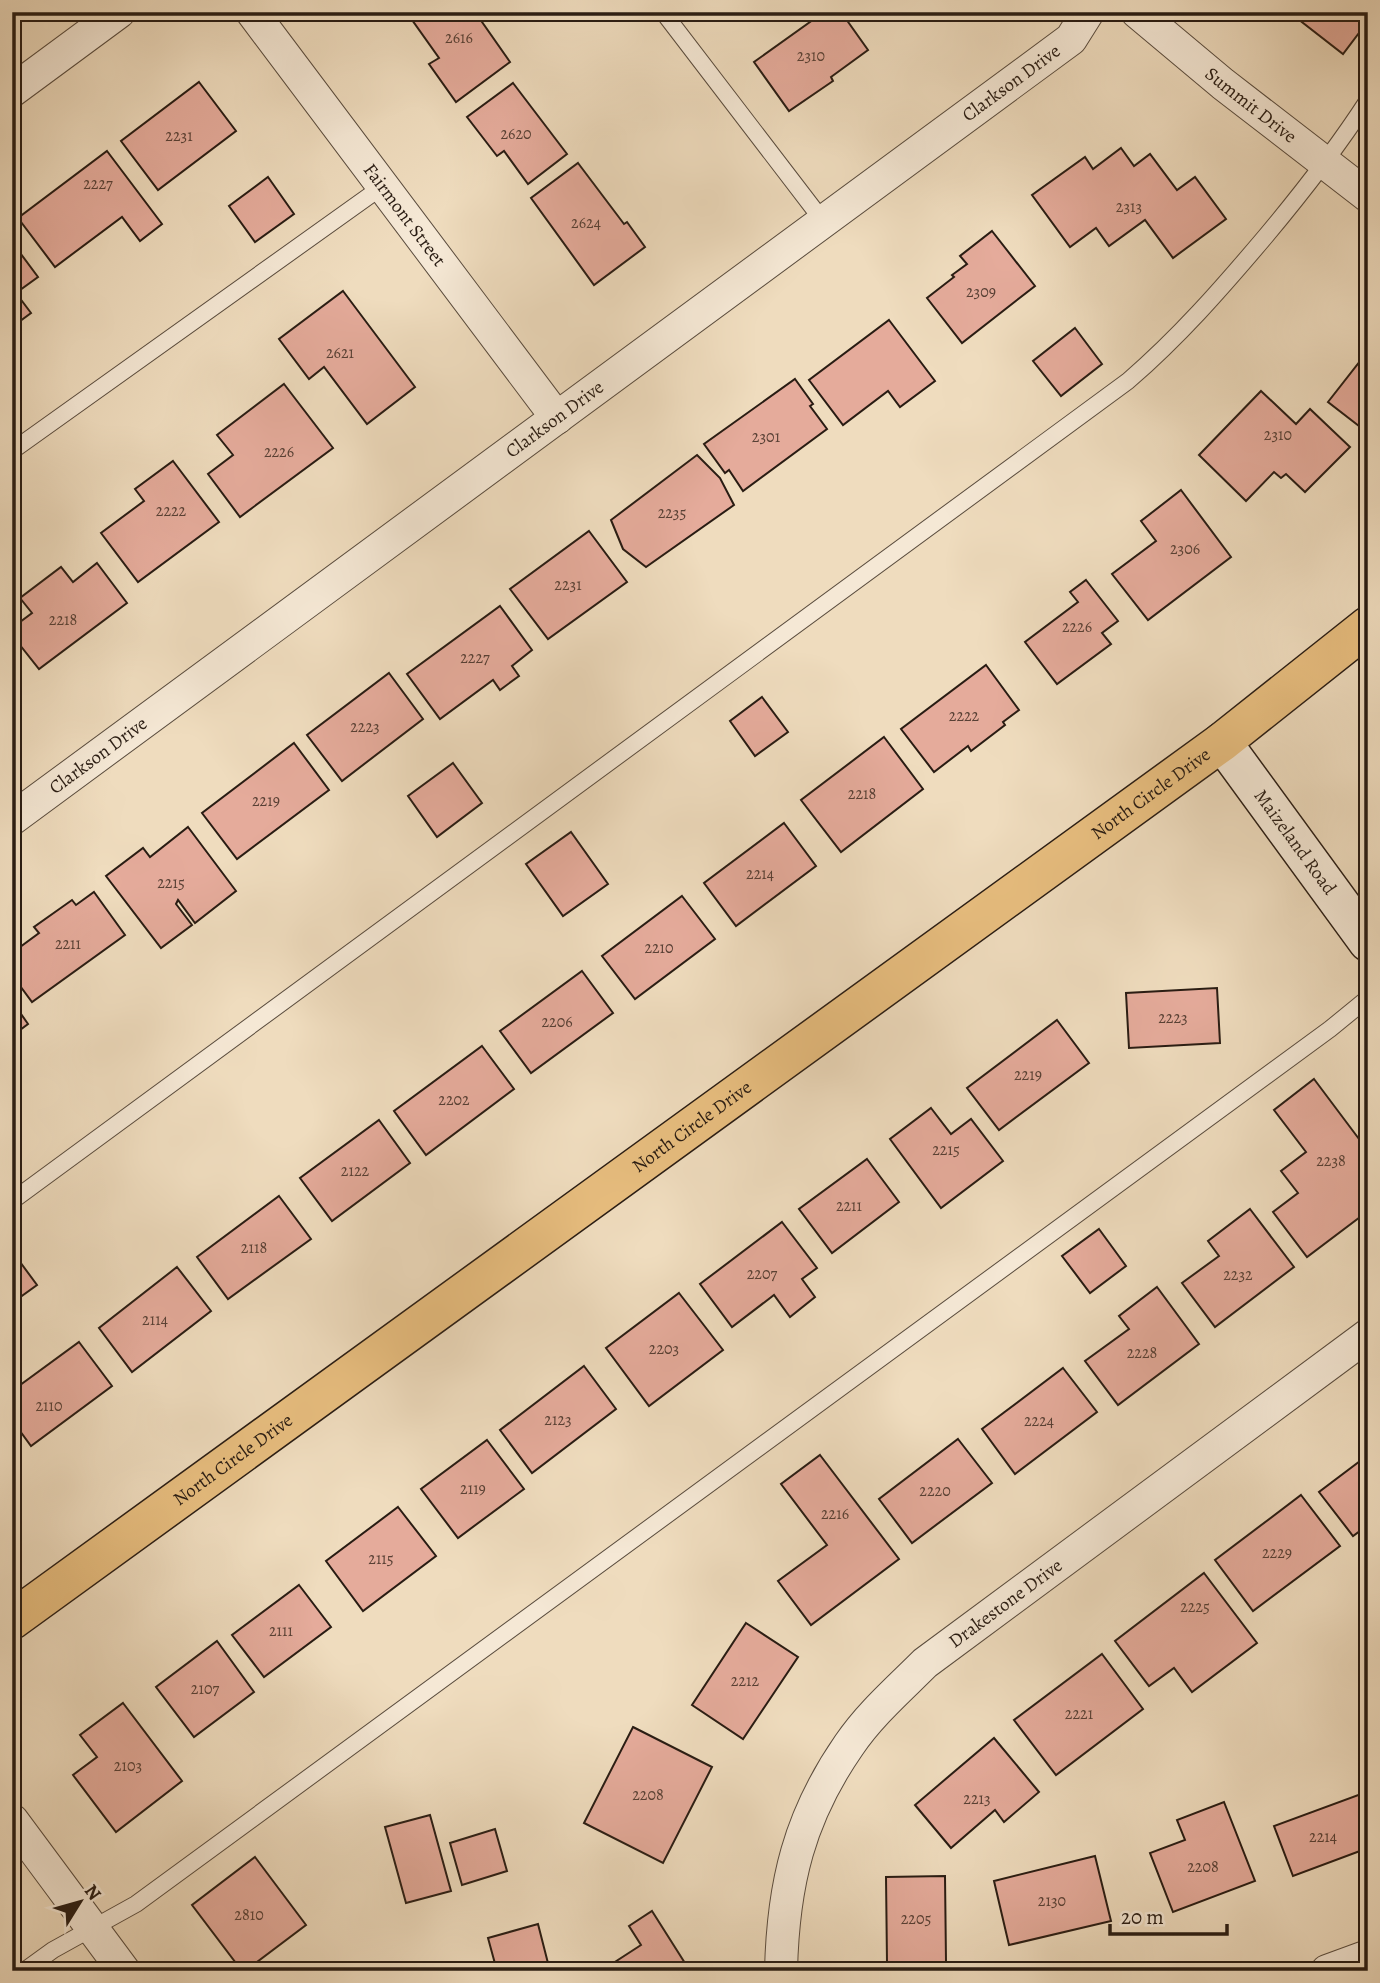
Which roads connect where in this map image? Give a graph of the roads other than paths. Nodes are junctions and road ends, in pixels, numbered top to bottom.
1 (119, 12) edge
2 (252, 12) edge
3 (663, 12) edge
4 (1088, 12) edge
5 (1137, 12) edge
6 (12, 91) edge
7 (1368, 100) edge
8 (1324, 162) junction
9 (383, 186) junction
10 (1368, 196) edge
11 (823, 221) junction
12 (557, 418) junction
13 (12, 451) edge
14 (1368, 626) edge
15 (1222, 742) junction
16 (12, 819) edge
17 (1368, 942) edge
18 (1368, 998) edge
19 (12, 1201) edge
20 (1368, 1335) edge
21 (12, 1620) edge
22 (12, 1820) edge
23 (93, 1928) junction
24 (1368, 1956) edge
25 (24, 1971) edge
26 (124, 1971) edge
27 (781, 1971) edge
28 (1327, 1971) edge

1 - 6 street
2 - 9 street, Fairmont Street
3 - 11 lane
4 - 11 street, Clarkson Drive
5 - 8 street, Summit Drive
7 - 8 lane
8 - 10 street, Summit Drive
8 - 19 lane
9 - 12 street, Fairmont Street
9 - 13 lane
11 - 12 street, Clarkson Drive
12 - 16 street, Clarkson Drive
14 - 15 main road, North Circle Drive
15 - 17 main road, Maizeland Road
15 - 21 main road, North Circle Drive
18 - 23 lane
20 - 27 street, Drakestone Drive
22 - 23 street
23 - 25 lane
23 - 26 street
24 - 28 street

